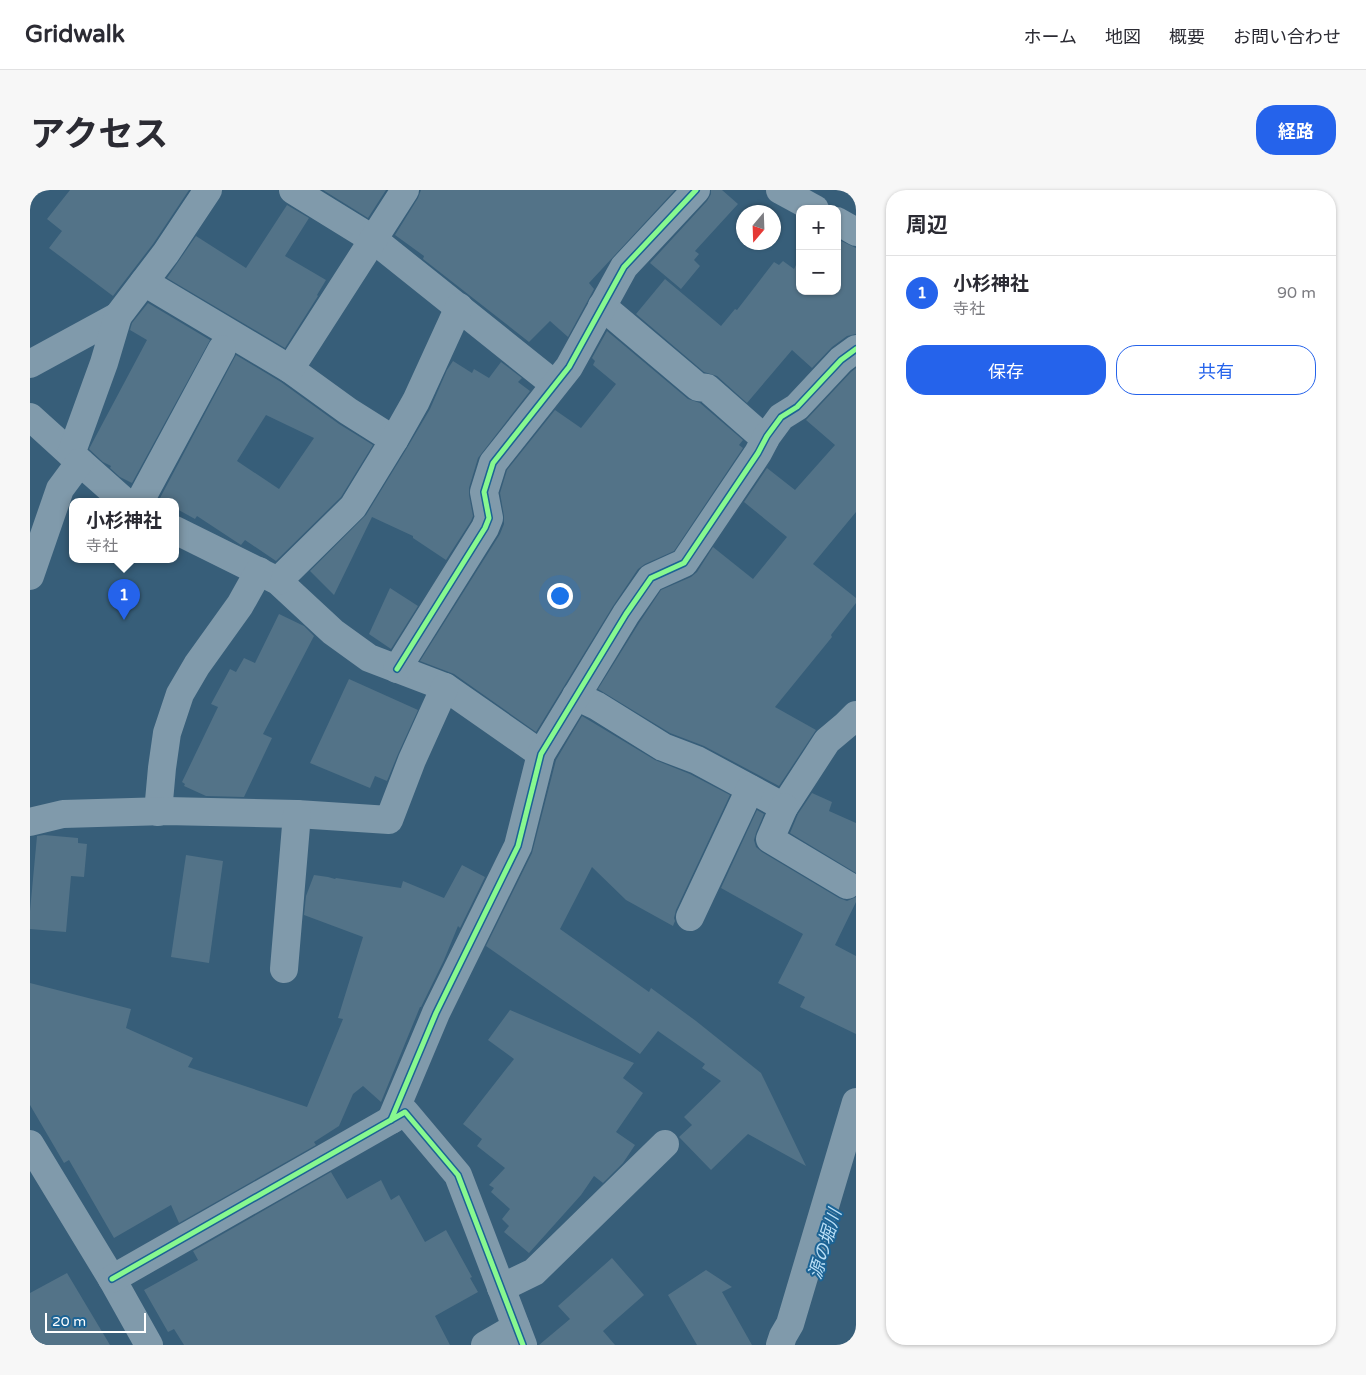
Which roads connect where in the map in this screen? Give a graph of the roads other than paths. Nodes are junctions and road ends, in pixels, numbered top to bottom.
1 (208, 190) edge
2 (293, 190) edge
3 (405, 190) edge
4 (696, 190) edge
5 (780, 190) edge
6 (807, 205) edge
7 (841, 223) edge
8 (856, 232) edge
9 (374, 240) junction
10 (144, 282) junction
11 (602, 306) junction
12 (459, 307) junction
13 (118, 316) junction
14 (222, 349) dead end
15 (856, 349) edge
16 (30, 364) edge
17 (290, 369) junction
18 (554, 384) junction
19 (30, 417) edge
20 (765, 439) junction
21 (394, 440) junction
22 (75, 458) junction
23 (121, 498) edge
24 (142, 498) edge
25 (179, 532) edge
26 (30, 576) edge
27 (268, 576) junction
28 (398, 668) junction
29 (445, 687) junction
30 (576, 696) junction
31 (856, 715) edge
32 (541, 754) junction
33 (750, 789) junction
34 (784, 807) junction
35 (158, 812) junction
36 (297, 814) junction
37 (30, 822) edge
38 (847, 885) dead end
39 (690, 917) dead end
40 (284, 969) dead end
41 (856, 1102) edge
42 (391, 1120) junction
43 (30, 1144) edge
44 (666, 1144) dead end
45 (112, 1279) junction
46 (501, 1288) junction
47 (519, 1336) edge
48 (149, 1345) edge
49 (485, 1345) edge
50 (780, 1345) edge

1 - 10 street
2 - 9 street
3 - 9 street
4 - 11 street
5 - 6 street
7 - 8 street
9 - 12 street
9 - 17 street
10 - 13 street
10 - 17 street
11 - 18 street
11 - 20 street
12 - 18 street
12 - 21 street
13 - 16 street
13 - 22 street
14 - 24 street
15 - 20 street
17 - 21 street
18 - 28 street
19 - 22 street
20 - 30 street
21 - 27 street
22 - 23 street
22 - 26 street
25 - 27 street
27 - 28 street
27 - 35 street
28 - 29 street
29 - 32 street
29 - 36 street
30 - 32 street
30 - 33 street
31 - 34 street
32 - 42 street
33 - 34 street
33 - 39 street
34 - 38 street
35 - 36 street
35 - 37 street
36 - 40 street
41 - 50 street
42 - 45 street
42 - 46 street
43 - 45 street
44 - 46 street
45 - 48 street
46 - 47 street
47 - 49 street

